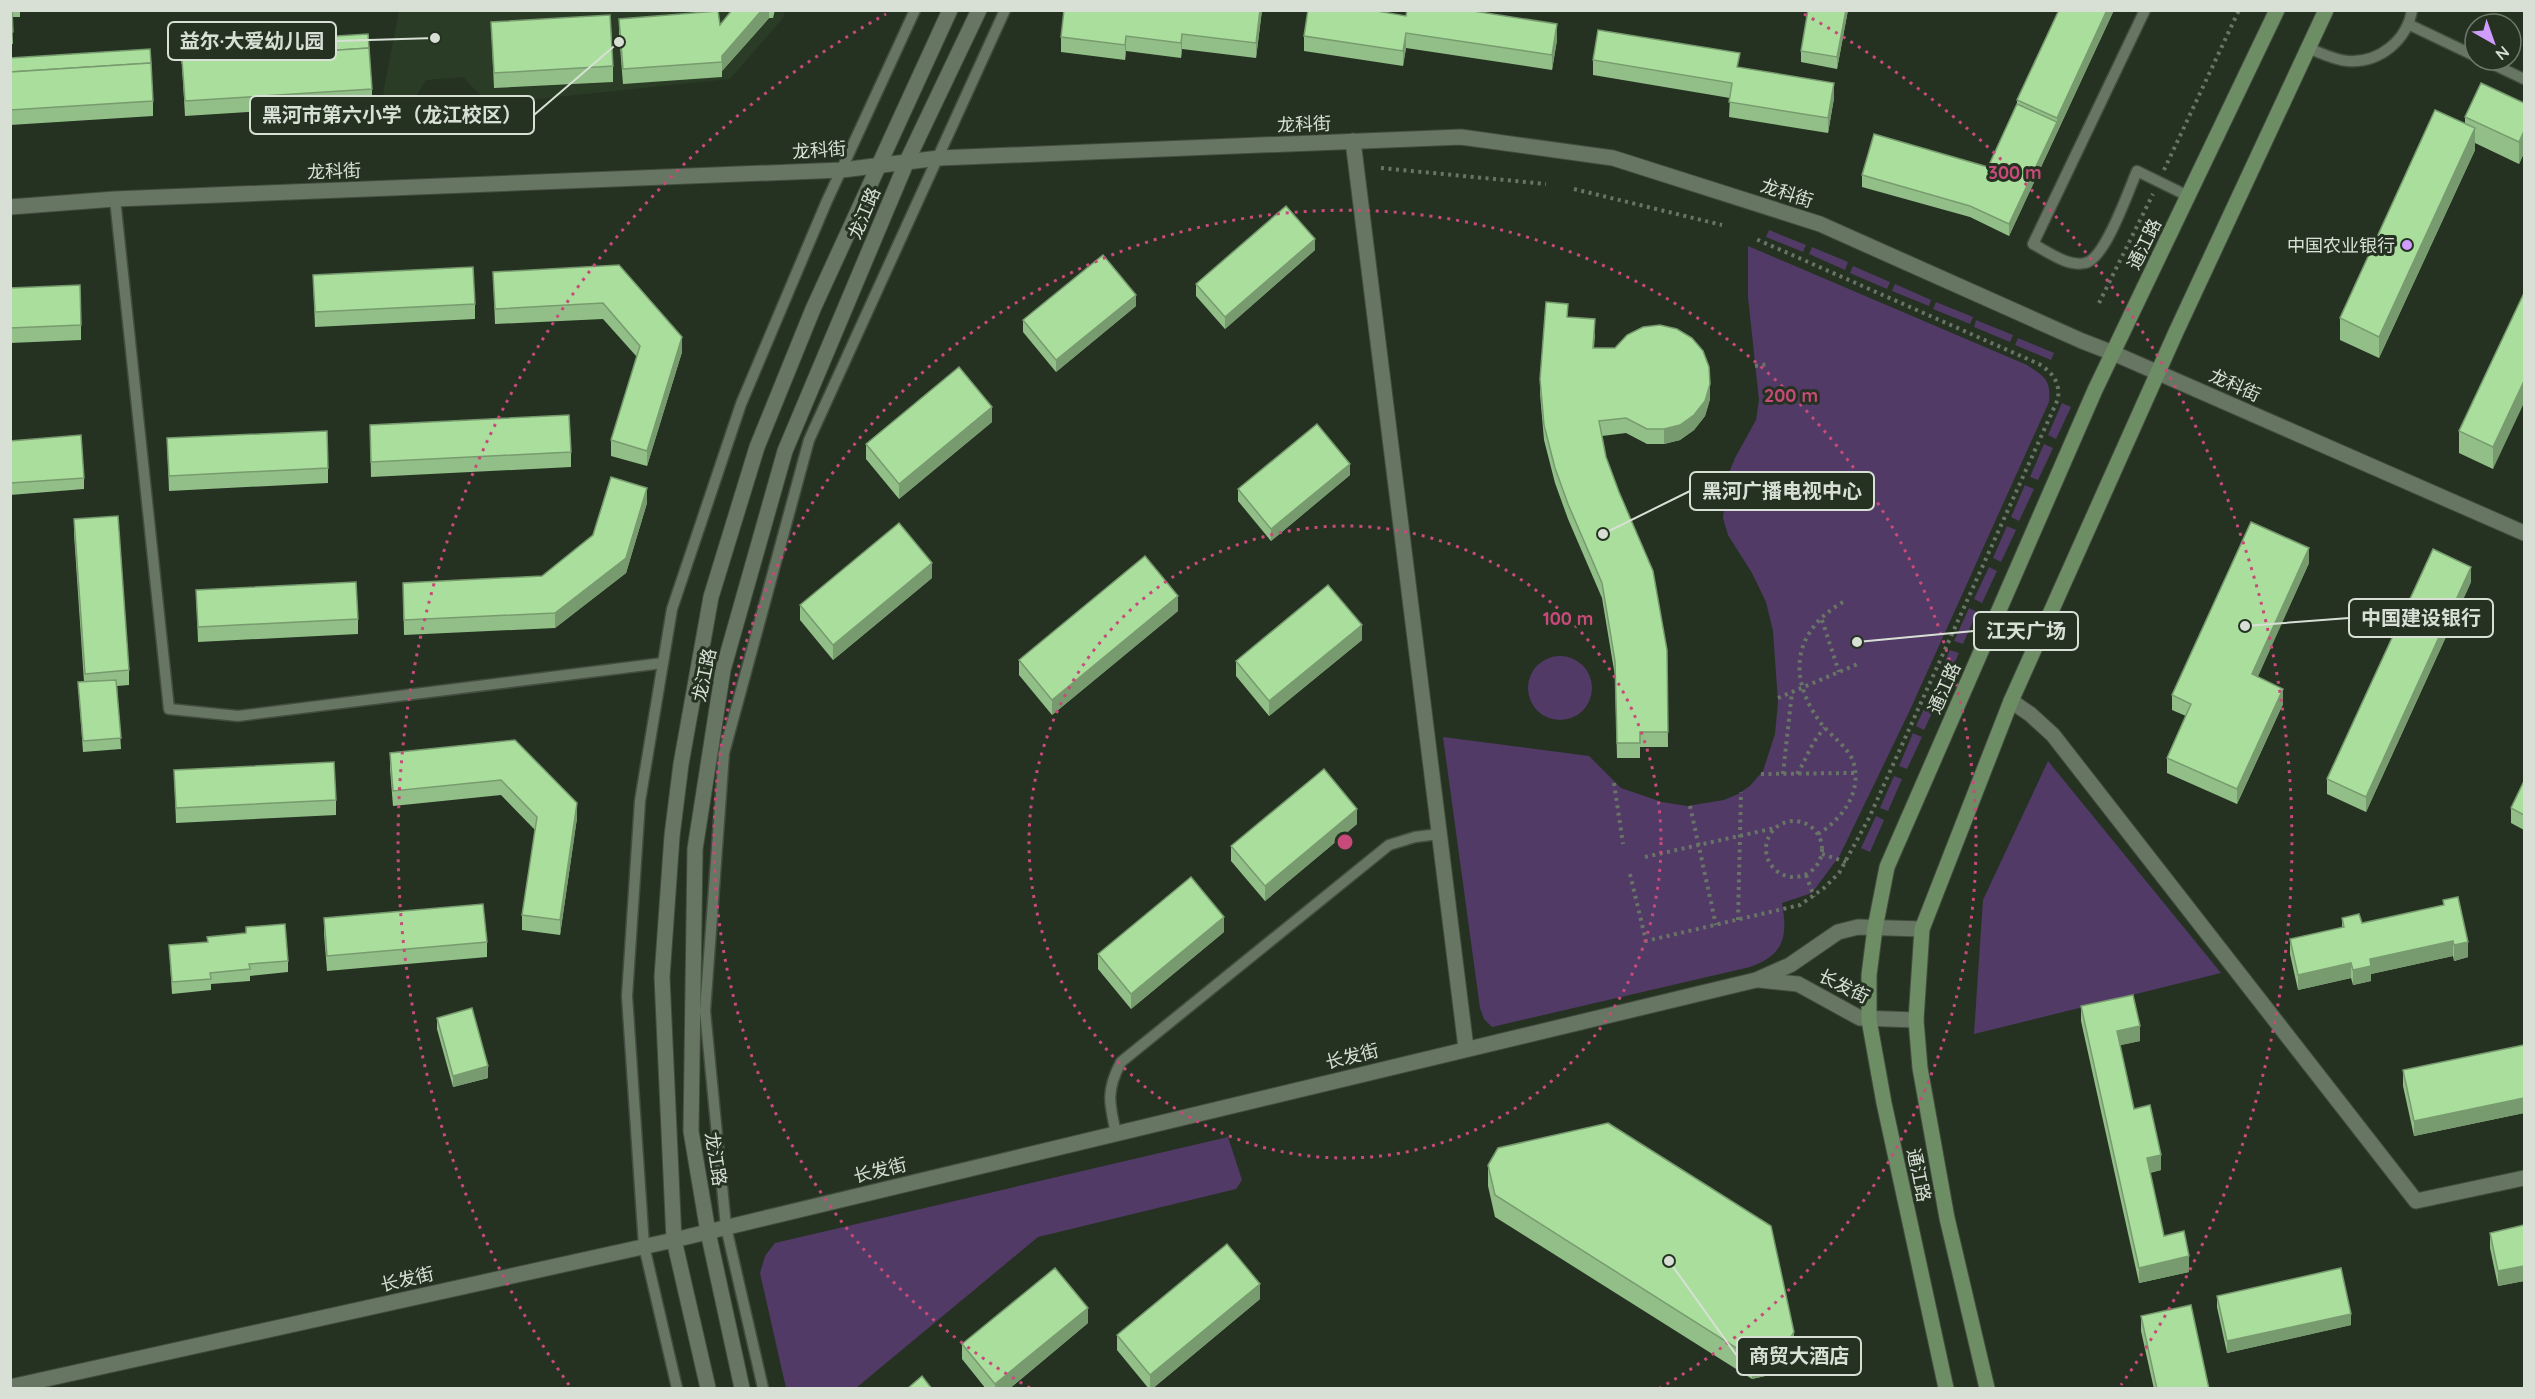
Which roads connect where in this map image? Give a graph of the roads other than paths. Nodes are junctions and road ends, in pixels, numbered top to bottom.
1 (915, 10) edge
2 (950, 10) edge
3 (979, 10) edge
4 (1005, 10) edge
5 (2145, 10) edge
6 (2277, 10) edge
7 (2326, 10) edge
8 (2412, 10) edge
9 (2410, 25) junction
10 (2308, 48) junction
11 (2463, 50) edge
12 (2509, 72) edge
13 (2524, 79) edge
14 (1353, 141) junction
15 (939, 158) junction
16 (907, 161) junction
17 (879, 164) junction
18 (842, 170) junction
19 (2188, 196) junction
20 (115, 199) junction
21 (10, 207) edge
22 (2114, 352) junction
23 (2158, 372) junction
24 (2524, 533) edge
25 (663, 663) junction
26 (2011, 701) junction
27 (1439, 834) junction
28 (1875, 928) junction
29 (1922, 929) junction
30 (1756, 980) junction
31 (1869, 1020) junction
32 (1916, 1020) junction
33 (1466, 1048) junction
34 (1116, 1133) junction
35 (2524, 1178) edge
36 (726, 1227) junction
37 (708, 1232) junction
38 (674, 1240) junction
39 (644, 1246) junction
40 (10, 1387) edge
41 (677, 1389) edge
42 (708, 1389) edge
43 (742, 1389) edge
44 (763, 1389) edge
45 (1946, 1389) edge
46 (1987, 1389) edge

1 - 18 lane
2 - 17 street, 龙江路
3 - 16 street, 龙江路
4 - 15 lane
5 - 19 lane
6 - 19 main road, 通江路
7 - 10 main road, 通江路
8 - 9 lane
9 - 10 lane
9 - 11 lane
10 - 23 main road, 通江路
12 - 13 lane
14 - 15 street, 龙科街
14 - 22 street, 龙科街
14 - 27 street
15 - 16 street, 龙科街
15 - 36 lane
16 - 17 street, 龙科街
16 - 37 street, 龙江路
17 - 18 street, 龙科街
17 - 38 street, 龙江路
18 - 20 street, 龙科街
18 - 25 lane
19 - 22 main road, 通江路
20 - 21 street, 龙科街
20 - 25 lane
22 - 23 street, 龙科街
22 - 28 main road, 通江路
23 - 24 street, 龙科街
23 - 26 main road, 通江路
25 - 39 lane
26 - 29 main road, 通江路
26 - 35 street
27 - 33 street
27 - 34 lane
28 - 29 street, 长发街
28 - 30 street, 长发街
28 - 31 main road, 通江路
29 - 32 main road, 通江路
30 - 31 street, 长发街
30 - 33 street, 长发街
31 - 32 street, 长发街
31 - 45 main road, 通江路
32 - 46 main road, 通江路
33 - 34 street, 长发街
34 - 36 street, 长发街
36 - 37 street, 长发街
36 - 44 lane
37 - 38 street, 长发街
37 - 43 street, 龙江路
38 - 39 street, 长发街
38 - 42 street, 龙江路
39 - 40 street, 长发街
39 - 41 lane

